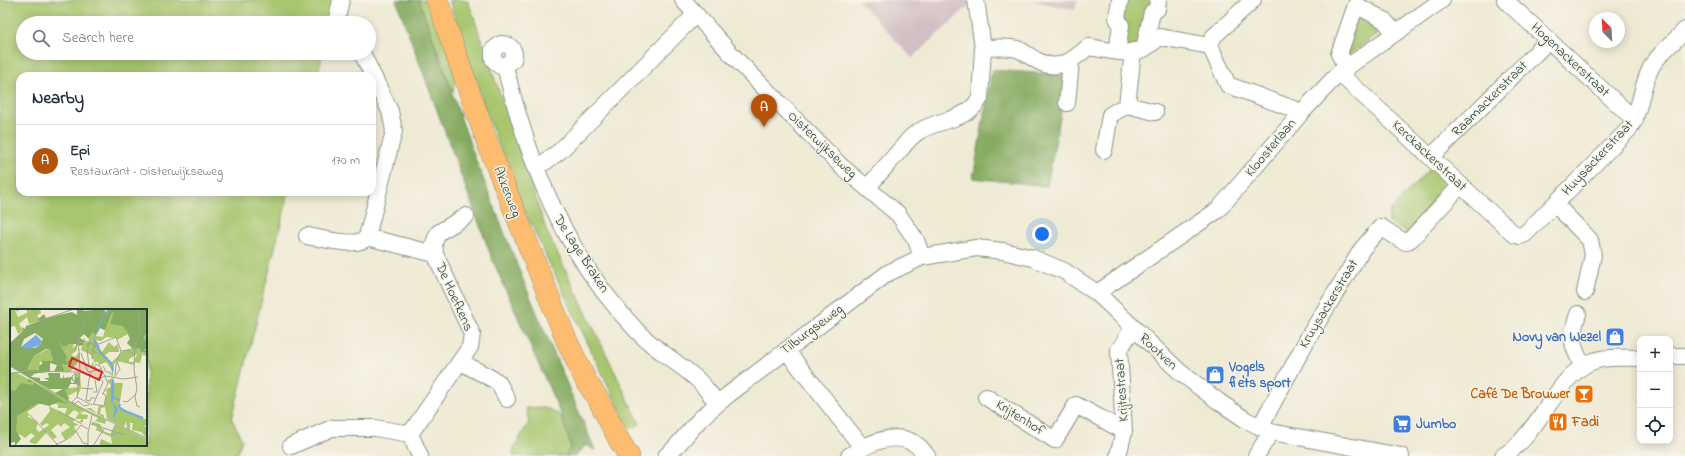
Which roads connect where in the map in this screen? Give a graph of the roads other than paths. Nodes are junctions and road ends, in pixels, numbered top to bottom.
1 (341, 0) edge
2 (438, 0) edge
3 (682, 0) edge
4 (976, 0) edge
5 (1120, 0) edge
6 (1158, 0) edge
7 (1253, 0) edge
8 (1442, 0) edge
9 (1505, 0) edge
10 (695, 14) junction
11 (338, 16) edge
12 (1685, 30) edge
13 (1395, 33) junction
14 (1549, 40) junction
15 (1210, 46) junction
16 (983, 48) junction
17 (1138, 50) junction
18 (1117, 51) junction
19 (365, 60) edge
20 (1071, 62) junction
21 (505, 66) dead end
22 (1343, 70) junction
23 (371, 72) edge
24 (376, 82) edge
25 (1067, 103) dead end
26 (1127, 105) junction
27 (1155, 112) dead end
28 (1302, 112) junction
29 (1635, 120) junction
30 (1104, 150) dead end
31 (1431, 157) junction
32 (545, 162) dead end
33 (1461, 185) junction
34 (867, 188) junction
35 (1554, 204) junction
36 (466, 216) dead end
37 (307, 236) dead end
38 (367, 236) junction
39 (1520, 236) joint
40 (435, 254) junction
41 (922, 257) junction
42 (1585, 292) dead end
43 (1097, 293) junction
44 (1578, 314) dead end
45 (1133, 328) junction
46 (786, 350) junction
47 (1673, 356) edge
48 (1685, 356) edge
49 (1637, 358) edge
50 (461, 362) junction
51 (1582, 366) junction
52 (586, 381) junction
53 (986, 397) dead end
54 (507, 400) dead end
55 (713, 408) junction
56 (1265, 429) junction
57 (1124, 431) junction
58 (410, 434) junction
59 (291, 446) dead end
60 (855, 452) edge
61 (420, 456) edge
62 (612, 456) edge
63 (629, 456) edge
64 (666, 456) edge
65 (682, 456) edge
66 (927, 456) edge
67 (1118, 456) edge
68 (1256, 456) edge
69 (1401, 456) edge
70 (1503, 456) edge

1 - 11 street
2 - 52 main road, Akkerweg
3 - 10 street, Oisterwijkseweg
4 - 16 street
5 - 18 street
6 - 17 street
7 - 15 street
8 - 13 street, Kloosterlaan
9 - 14 street, Hogenackerstraat
10 - 32 street
10 - 34 street, Oisterwijkseweg
12 - 29 street, Huysackerstraat
13 - 22 street, Kloosterlaan
13 - 22 street
14 - 29 street, Hogenackerstraat
14 - 31 street, Raamackerstraat
15 - 17 street
15 - 28 street
16 - 20 street
16 - 34 street
17 - 18 street
17 - 26 street
18 - 20 street
19 - 23 street
20 - 25 street
21 - 55 street, De Lage Braken
22 - 28 street, Kloosterlaan
22 - 31 street, Kerckackerstraat
24 - 38 street
26 - 27 street
26 - 30 street
28 - 43 street, Kloosterlaan
29 - 35 street, Huysackerstraat
31 - 33 street, Kerckackerstraat
33 - 39 street, Kerckackerstraat
33 - 56 street, Kruysackerstraat
34 - 41 street, Oisterwijkseweg
35 - 39 street, Huysackerstraat
35 - 42 street
36 - 40 street, De Hoefkens
37 - 38 street
38 - 40 street, De Hoefkens
40 - 50 street, De Hoefkens
41 - 43 street, Rootven
41 - 46 street, Tilburgseweg
43 - 45 street, Rootven
44 - 51 street
45 - 56 street, Rootven
45 - 57 street, Krijtestraat
46 - 55 street, Tilburgseweg
46 - 60 street
47 - 48 street
49 - 51 street
50 - 54 street
50 - 58 street, De Hoefkens
51 - 70 street
52 - 62 main road, Akkerweg
52 - 63 main road, Akkerweg
53 - 57 street, Krijtenhof
55 - 64 street, Tilburgseweg
55 - 65 street, Tilburgseweg
56 - 68 street, Kruysackerstraat
56 - 69 street, Rootven
57 - 67 street, Krijtestraat
58 - 59 street
58 - 61 street
60 - 66 street

